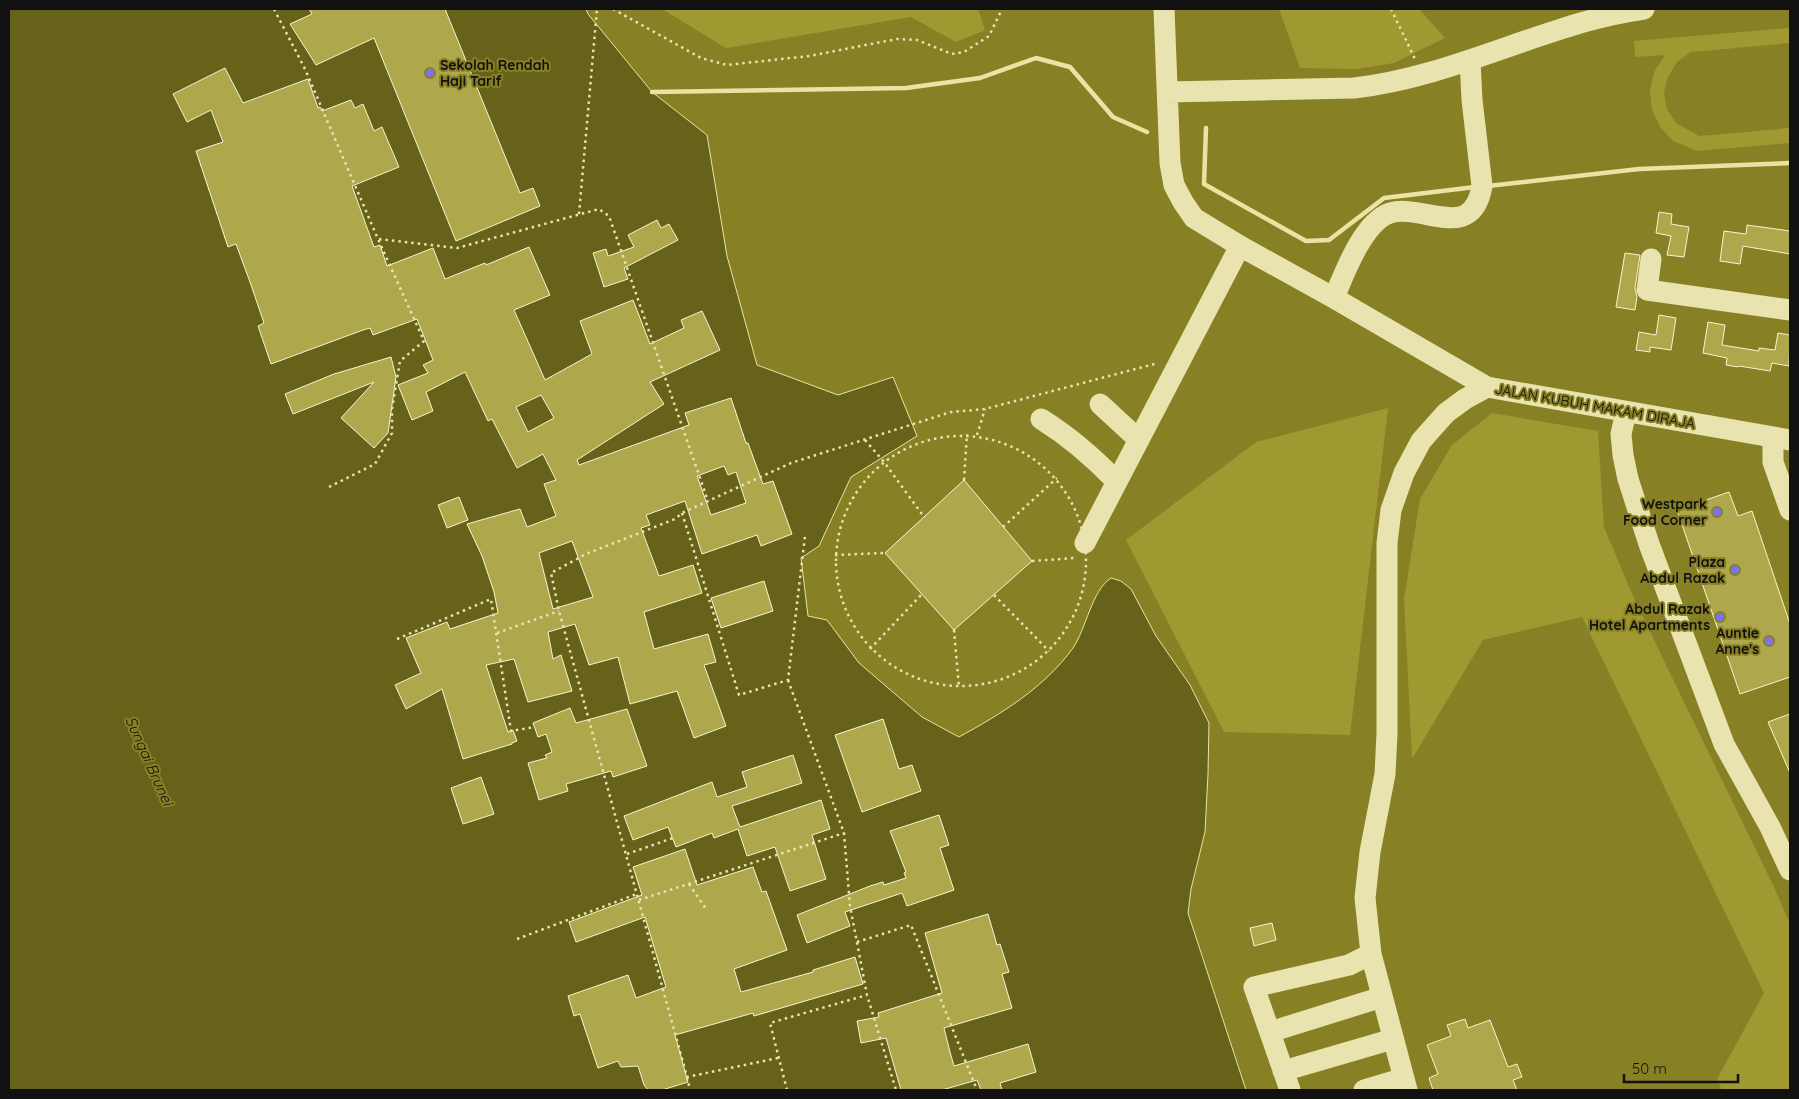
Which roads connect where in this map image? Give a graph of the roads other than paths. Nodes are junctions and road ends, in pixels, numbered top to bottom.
1 (1164, 9) edge
2 (1644, 9) edge
3 (1470, 60) junction
4 (1168, 92) junction
5 (1240, 246) junction
6 (1651, 259) dead end
7 (1334, 298) junction
8 (1790, 310) edge
9 (1487, 388) junction
10 (1100, 404) dead end
11 (1626, 412) junction
12 (1042, 419) dead end
13 (1781, 438) edge
14 (1139, 440) junction
15 (1117, 482) junction
16 (1790, 510) edge
17 (1086, 550) road end
18 (1790, 870) edge
19 (1371, 954) junction
20 (1382, 997) junction
21 (1270, 1032) junction
22 (1393, 1039) junction
23 (1286, 1081) edge
24 (1405, 1084) edge
25 (1364, 1090) edge

1 - 4 street, JALAN KUBUH MAKAM DIRAJA
2 - 3 street
3 - 4 street
3 - 7 street
4 - 5 street, JALAN KUBUH MAKAM DIRAJA
5 - 7 street, JALAN KUBUH MAKAM DIRAJA
5 - 14 street
6 - 8 street
7 - 9 street, JALAN KUBUH MAKAM DIRAJA
9 - 11 street, JALAN KUBUH MAKAM DIRAJA
9 - 19 street
10 - 14 street
11 - 13 street, JALAN KUBUH MAKAM DIRAJA
11 - 18 street
12 - 15 street
13 - 16 street
14 - 15 street
15 - 17 street
19 - 20 street
19 - 21 street
20 - 21 street
20 - 22 street
21 - 23 street
22 - 23 street
22 - 24 street
24 - 25 street

